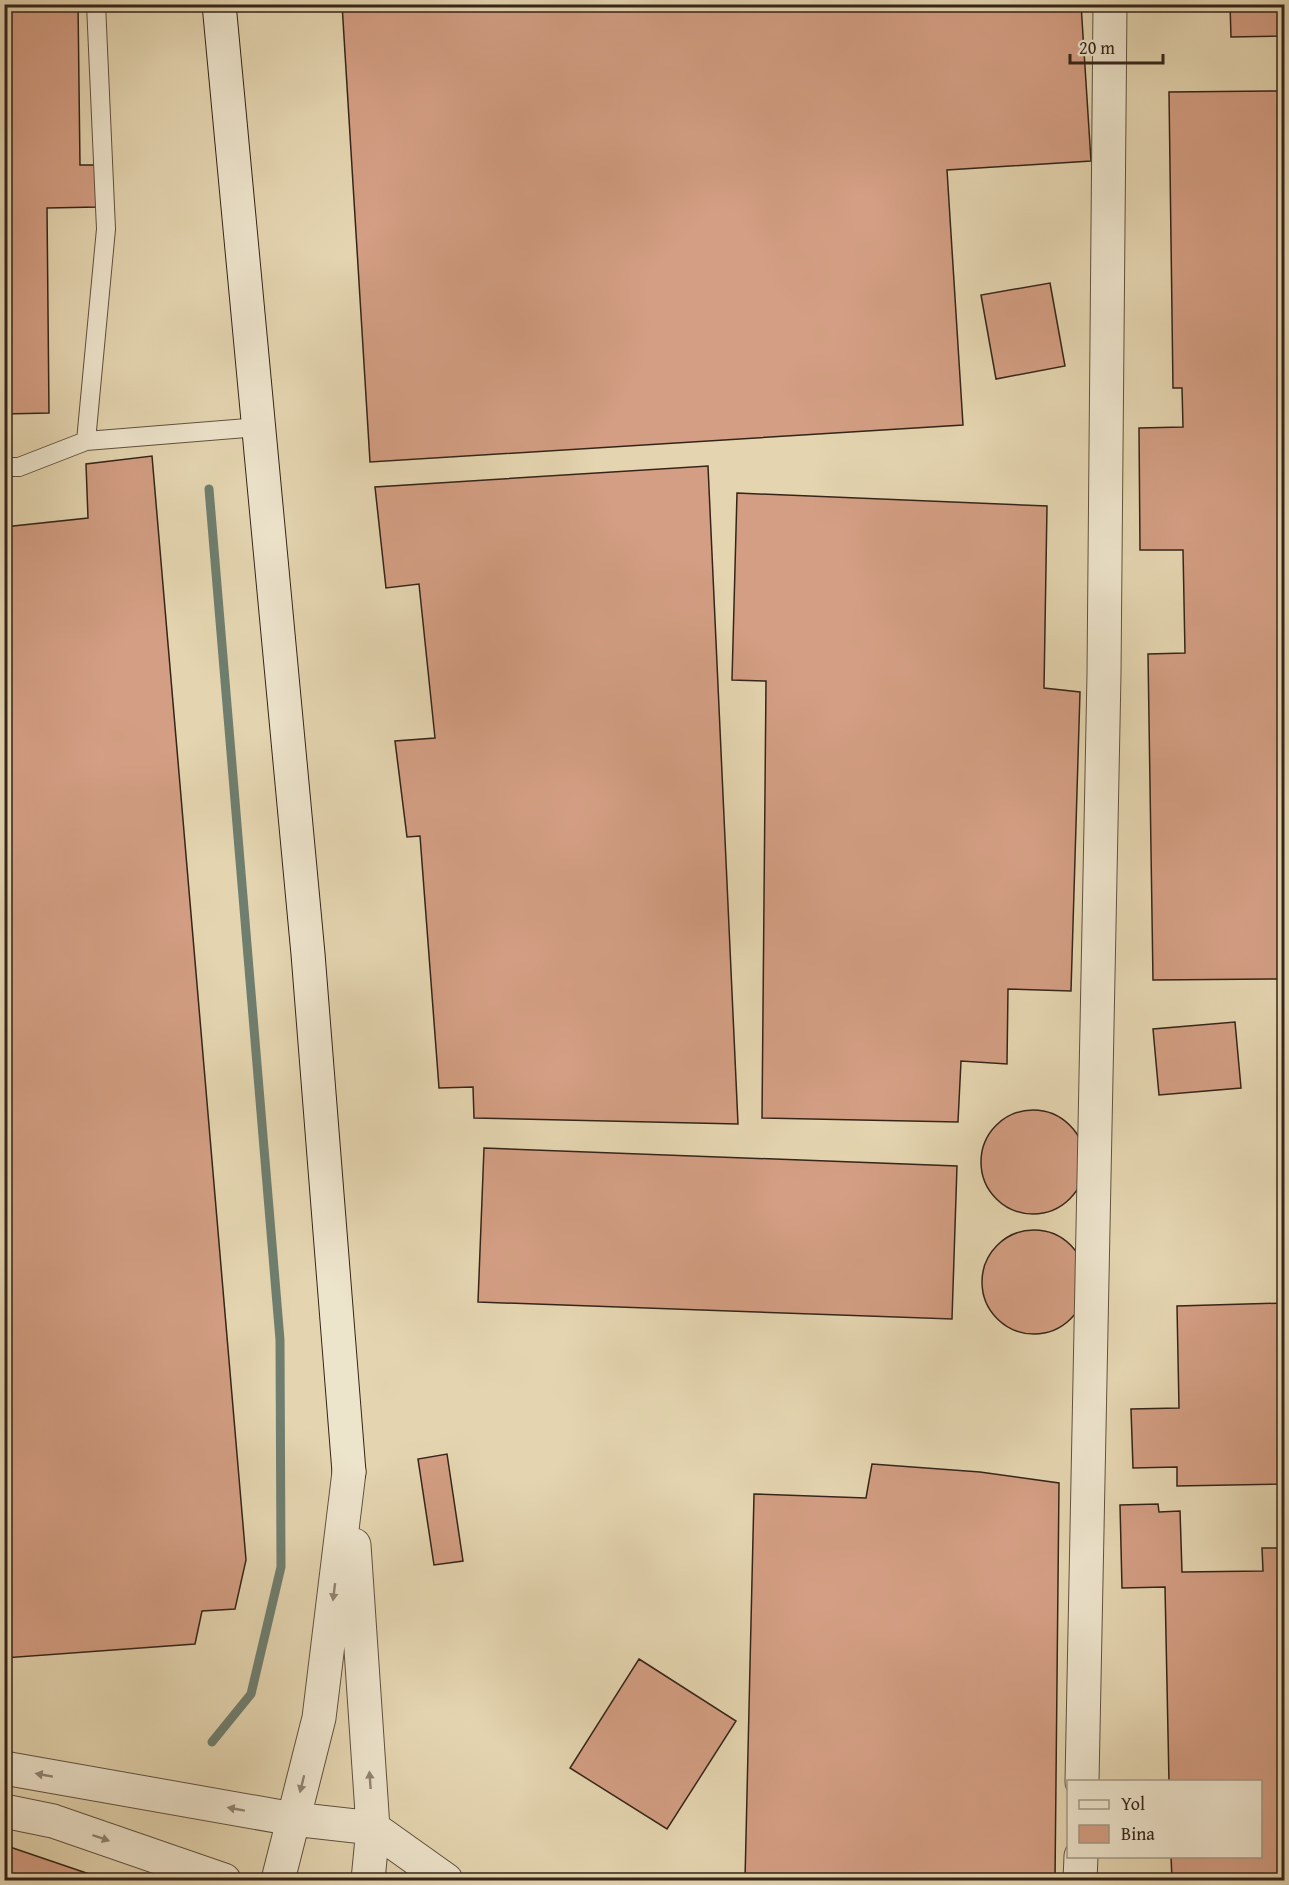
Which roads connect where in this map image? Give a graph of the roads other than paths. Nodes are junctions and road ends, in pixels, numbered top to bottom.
1 (96, 4) edge
2 (219, 4) edge
3 (1110, 4) edge
4 (259, 427) junction
5 (86, 441) junction
6 (4, 467) edge
7 (349, 1472) junction
8 (4, 1768) edge
9 (1082, 1780) edge
10 (4, 1810) edge
11 (293, 1819) junction
12 (373, 1828) junction
13 (1081, 1858) edge
14 (224, 1881) edge
15 (278, 1881) edge
16 (368, 1881) edge
17 (446, 1881) edge
18 (1080, 1881) edge

1 - 5 lane
2 - 4 street
3 - 9 street
4 - 5 lane
4 - 7 street
5 - 6 lane
7 -> 11 street
12 -> 7 street
11 -> 8 street
10 -> 14 street
11 - 12 street
11 - 15 street
12 - 16 street
12 - 17 street
13 - 18 street

